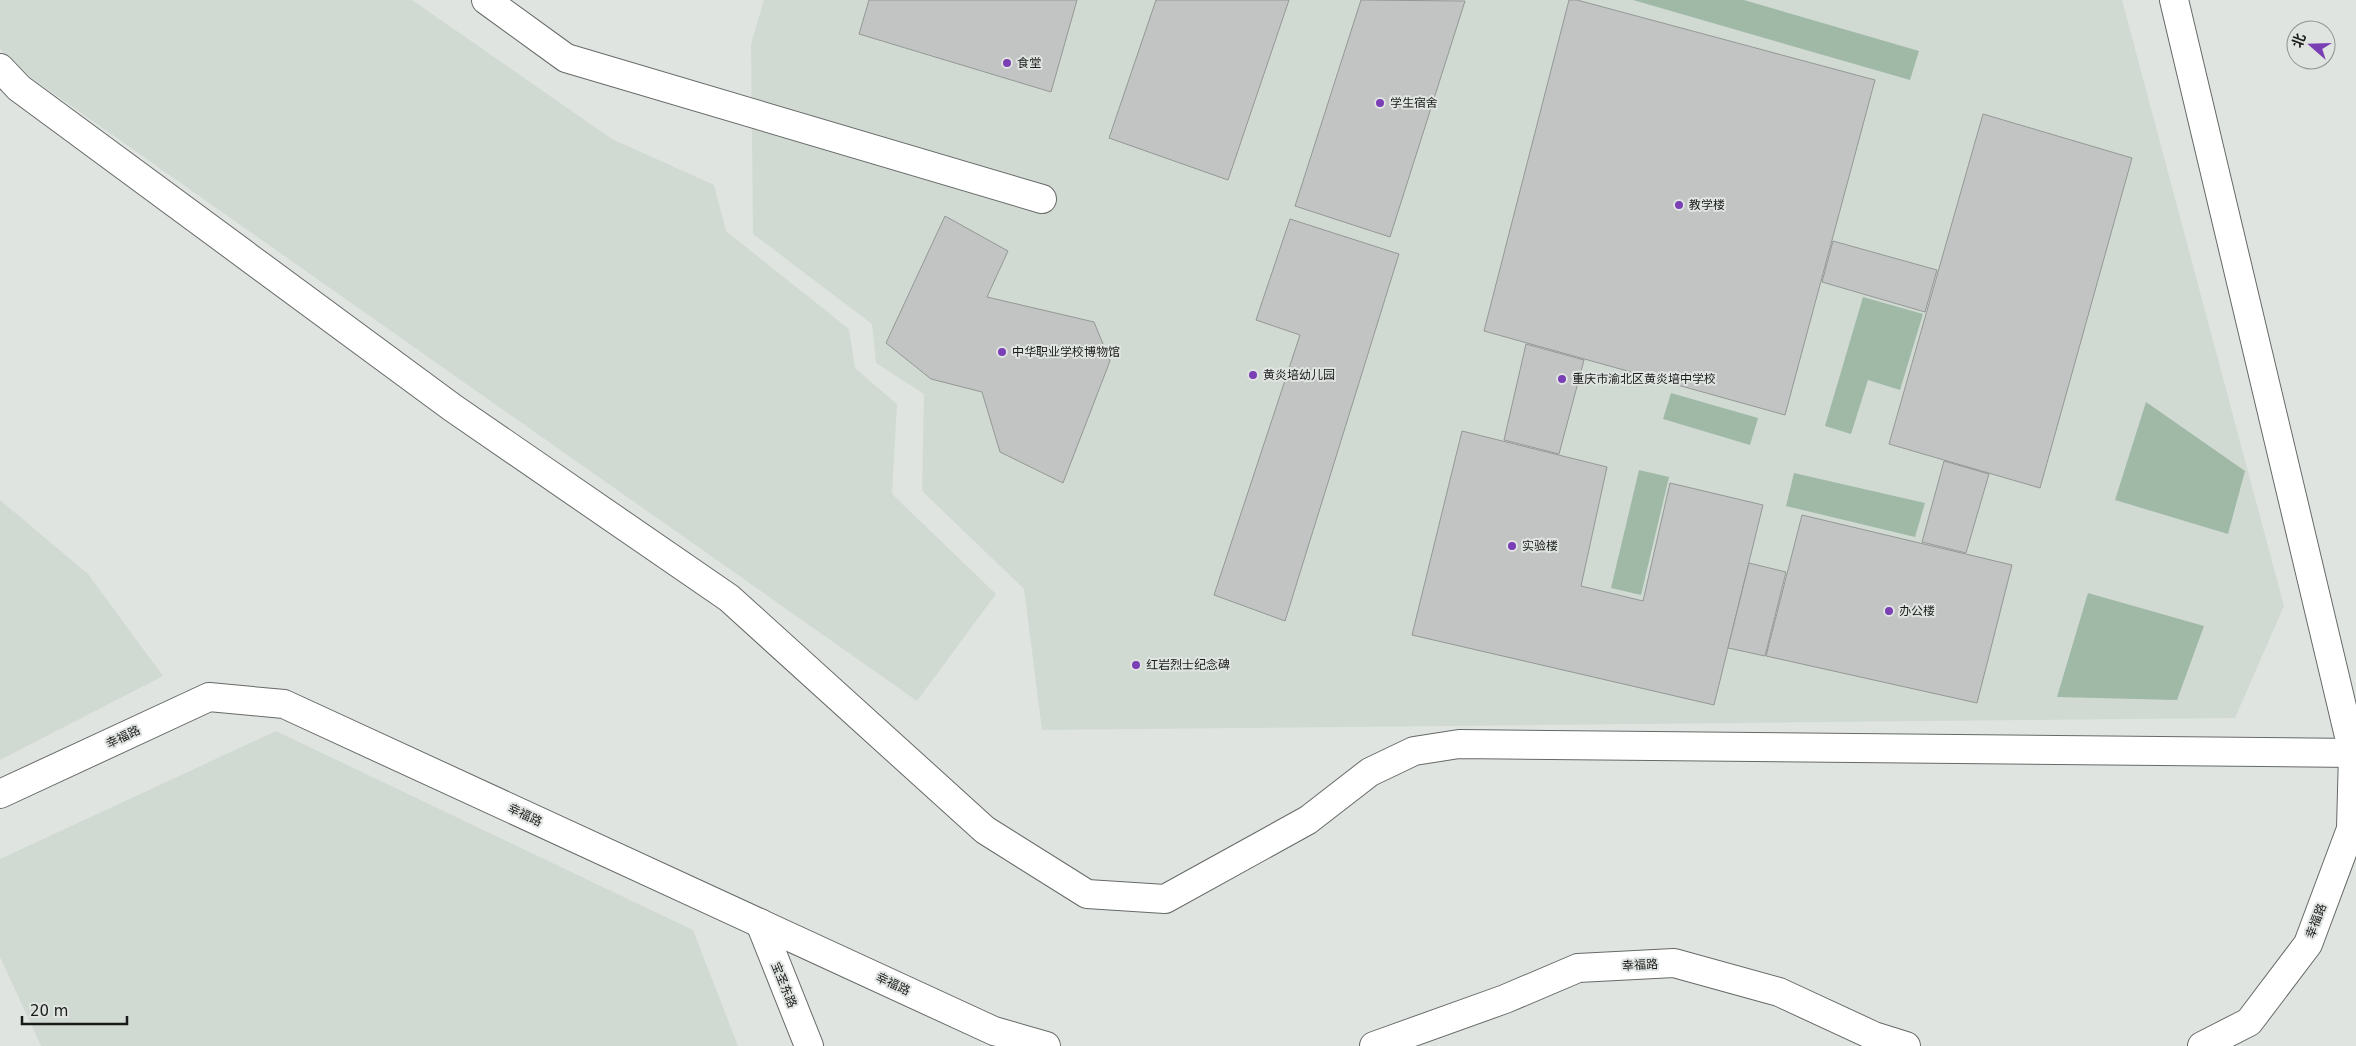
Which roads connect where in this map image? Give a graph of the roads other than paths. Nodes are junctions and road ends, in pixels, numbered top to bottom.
1 (486, 0) edge
2 (2174, 0) edge
3 (0, 68) edge
4 (1042, 200) dead end
5 (2354, 753) edge
6 (0, 794) edge
7 (760, 923) junction
8 (809, 1046) edge
9 (1046, 1046) edge
10 (1374, 1046) edge
11 (1906, 1046) edge
12 (2202, 1046) edge

1 - 4 street
2 - 5 street, 幸福路
3 - 5 street
5 - 12 street, 幸福路
6 - 7 street, 幸福路
7 - 8 street, 宝圣东路
7 - 9 street, 幸福路
10 - 11 street, 幸福路

